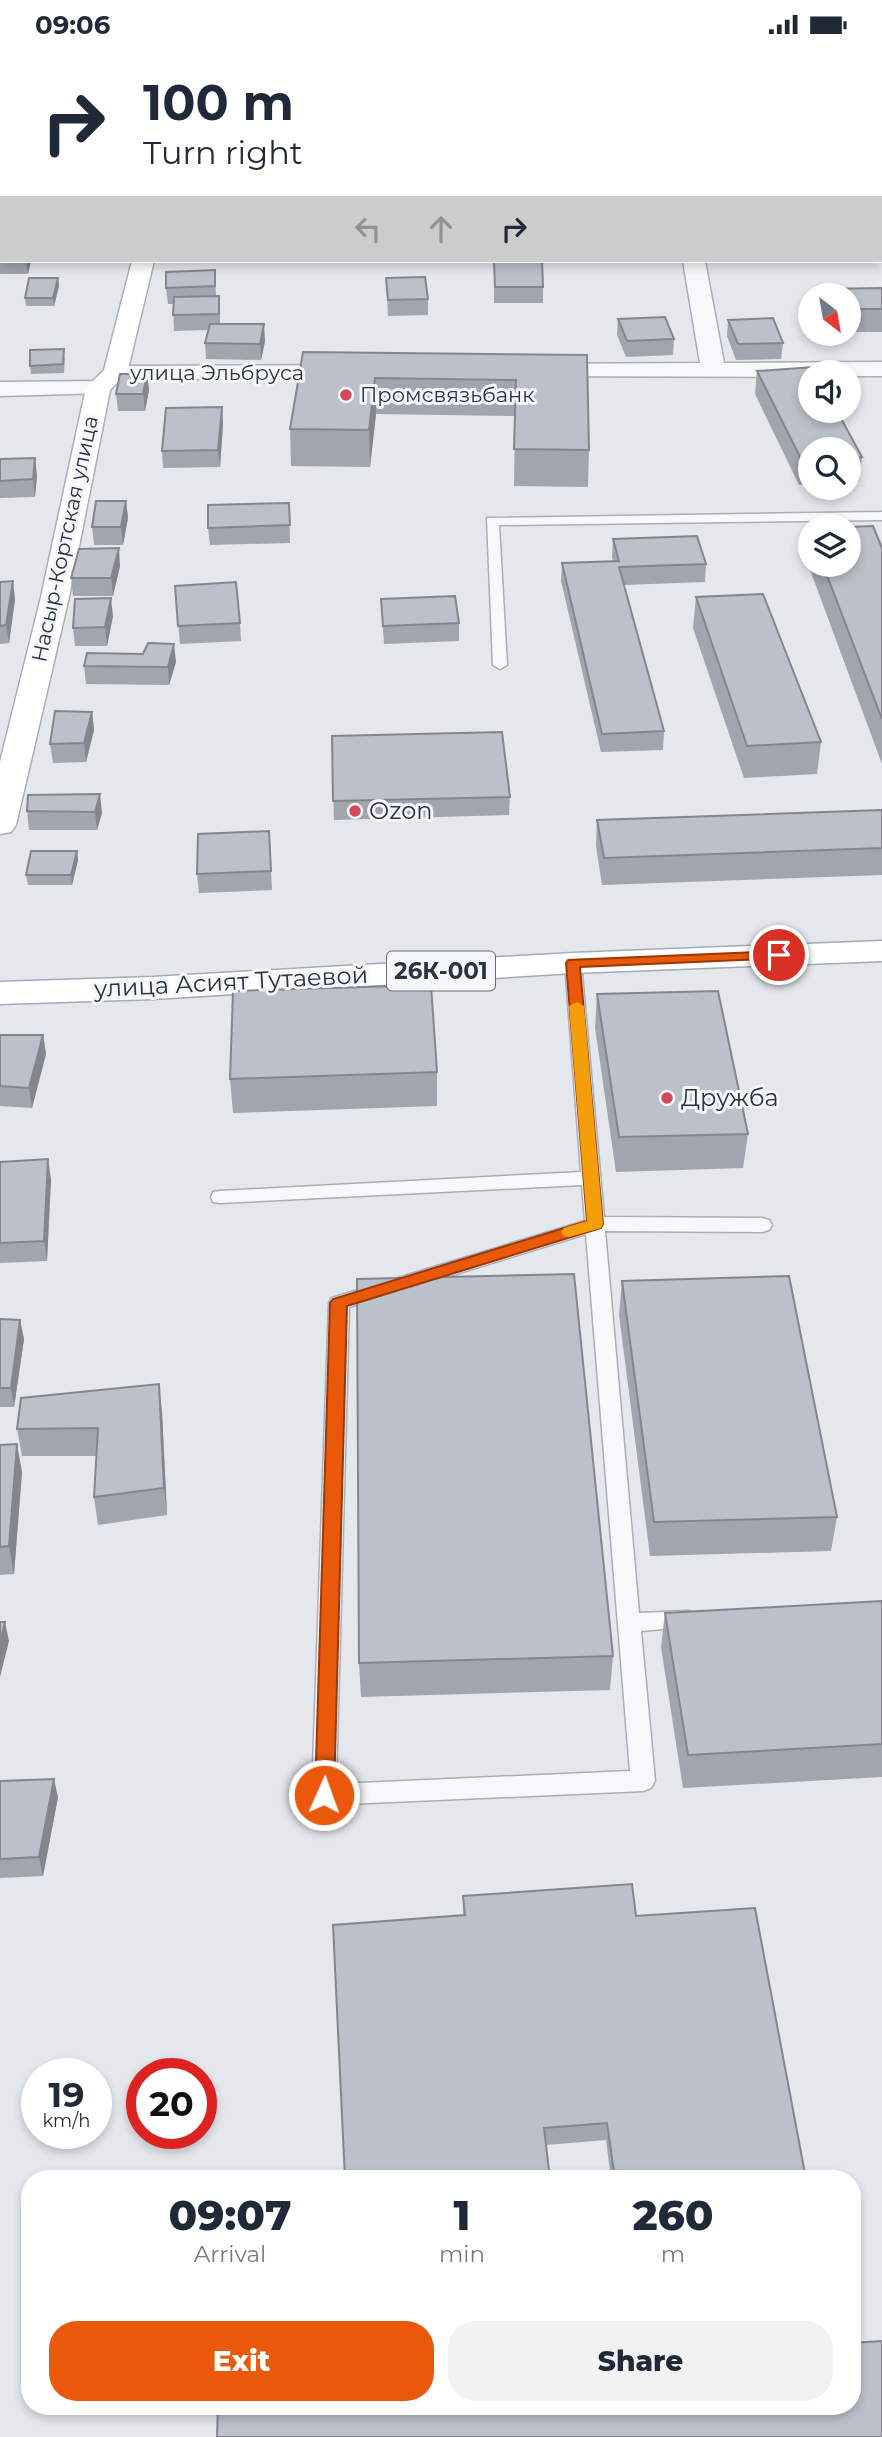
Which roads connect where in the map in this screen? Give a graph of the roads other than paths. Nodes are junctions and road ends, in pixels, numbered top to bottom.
1 (142, 263) edge
2 (694, 263) edge
3 (713, 369) junction
4 (882, 369) edge
5 (504, 371) edge
6 (379, 372) edge
7 (107, 380) junction
8 (0, 389) edge
9 (882, 516) edge
10 (500, 665) dead end
11 (0, 825) edge
12 (882, 951) edge
13 (573, 963) junction
14 (0, 993) edge
15 (592, 1178) junction
16 (220, 1197) dead end
17 (596, 1224) junction
18 (762, 1225) dead end
19 (711, 1619) edge
20 (629, 1622) junction

1 - 7 street, Насыр-Кортская улица
2 - 3 street
3 - 4 street
3 - 5 street
6 - 7 street, улица Эльбруса
7 - 8 street, улица Эльбруса
7 - 11 street, Насыр-Кортская улица
9 - 10 lane
12 - 13 street, улица Асият Тутаевой / 26К-001
13 - 14 street, улица Асият Тутаевой / 26К-001
13 - 15 lane
15 - 16 lane
15 - 17 lane
17 - 18 lane
17 - 20 lane
17 - 20 lane
19 - 20 lane

